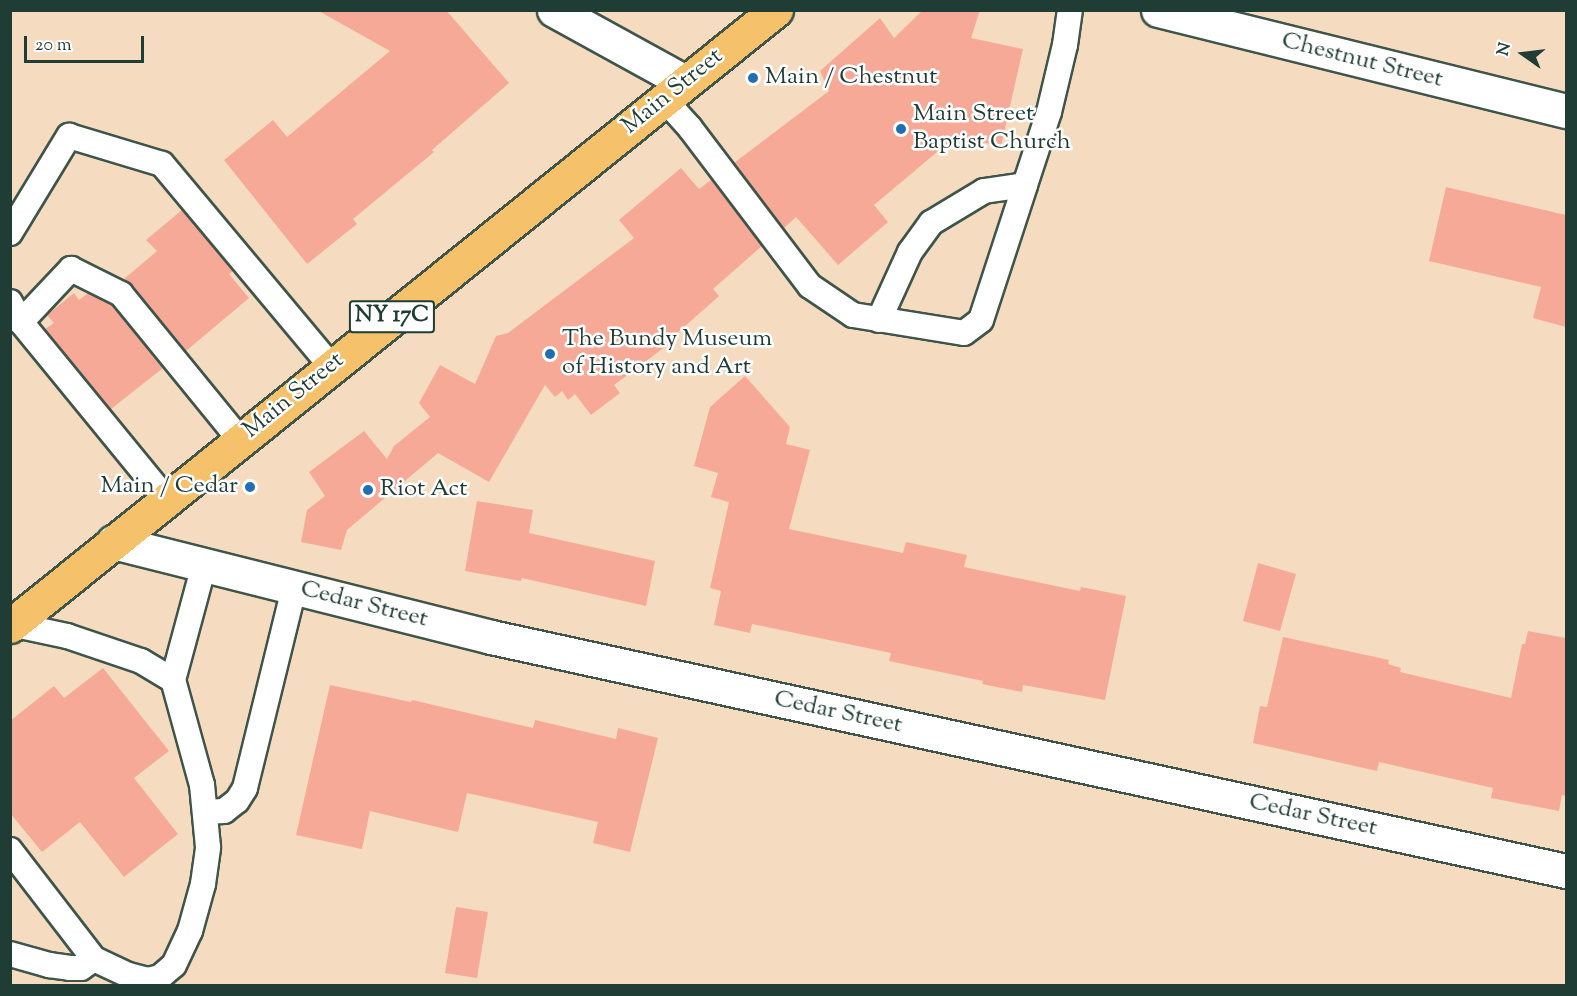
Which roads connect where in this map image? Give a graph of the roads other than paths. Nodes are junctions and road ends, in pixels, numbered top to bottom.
1 (554, 10) edge
2 (776, 10) edge
3 (1070, 10) edge
4 (1158, 10) edge
5 (674, 90) junction
6 (1566, 111) edge
7 (1025, 185) junction
8 (10, 232) edge
9 (16, 312) edge
10 (879, 320) junction
11 (331, 366) junction
12 (240, 440) junction
13 (166, 499) junction
14 (113, 542) junction
15 (204, 565) junction
16 (294, 588) junction
17 (10, 627) edge
18 (173, 680) junction
19 (205, 812) junction
20 (10, 850) edge
21 (1566, 871) edge
22 (10, 954) edge
23 (94, 959) junction

1 - 5 street
2 - 5 main road, Main Street / NY 17C
3 - 7 lane
4 - 6 street, Chestnut Street
5 - 10 lane
5 - 11 main road, Main Street / NY 17C
7 - 10 lane
7 - 10 lane
8 - 11 lane
9 - 12 lane
9 - 13 lane
11 - 12 main road, Main Street / NY 17C
12 - 13 main road, Main Street / NY 17C
13 - 14 main road, Main Street / NY 17C
14 - 15 street, Cedar Street
14 - 17 main road, Main Street / NY 17C
15 - 16 street, Cedar Street
15 - 18 lane
16 - 19 lane
16 - 21 street, Cedar Street
17 - 18 lane
18 - 19 lane
19 - 23 lane
20 - 23 lane
22 - 23 lane

